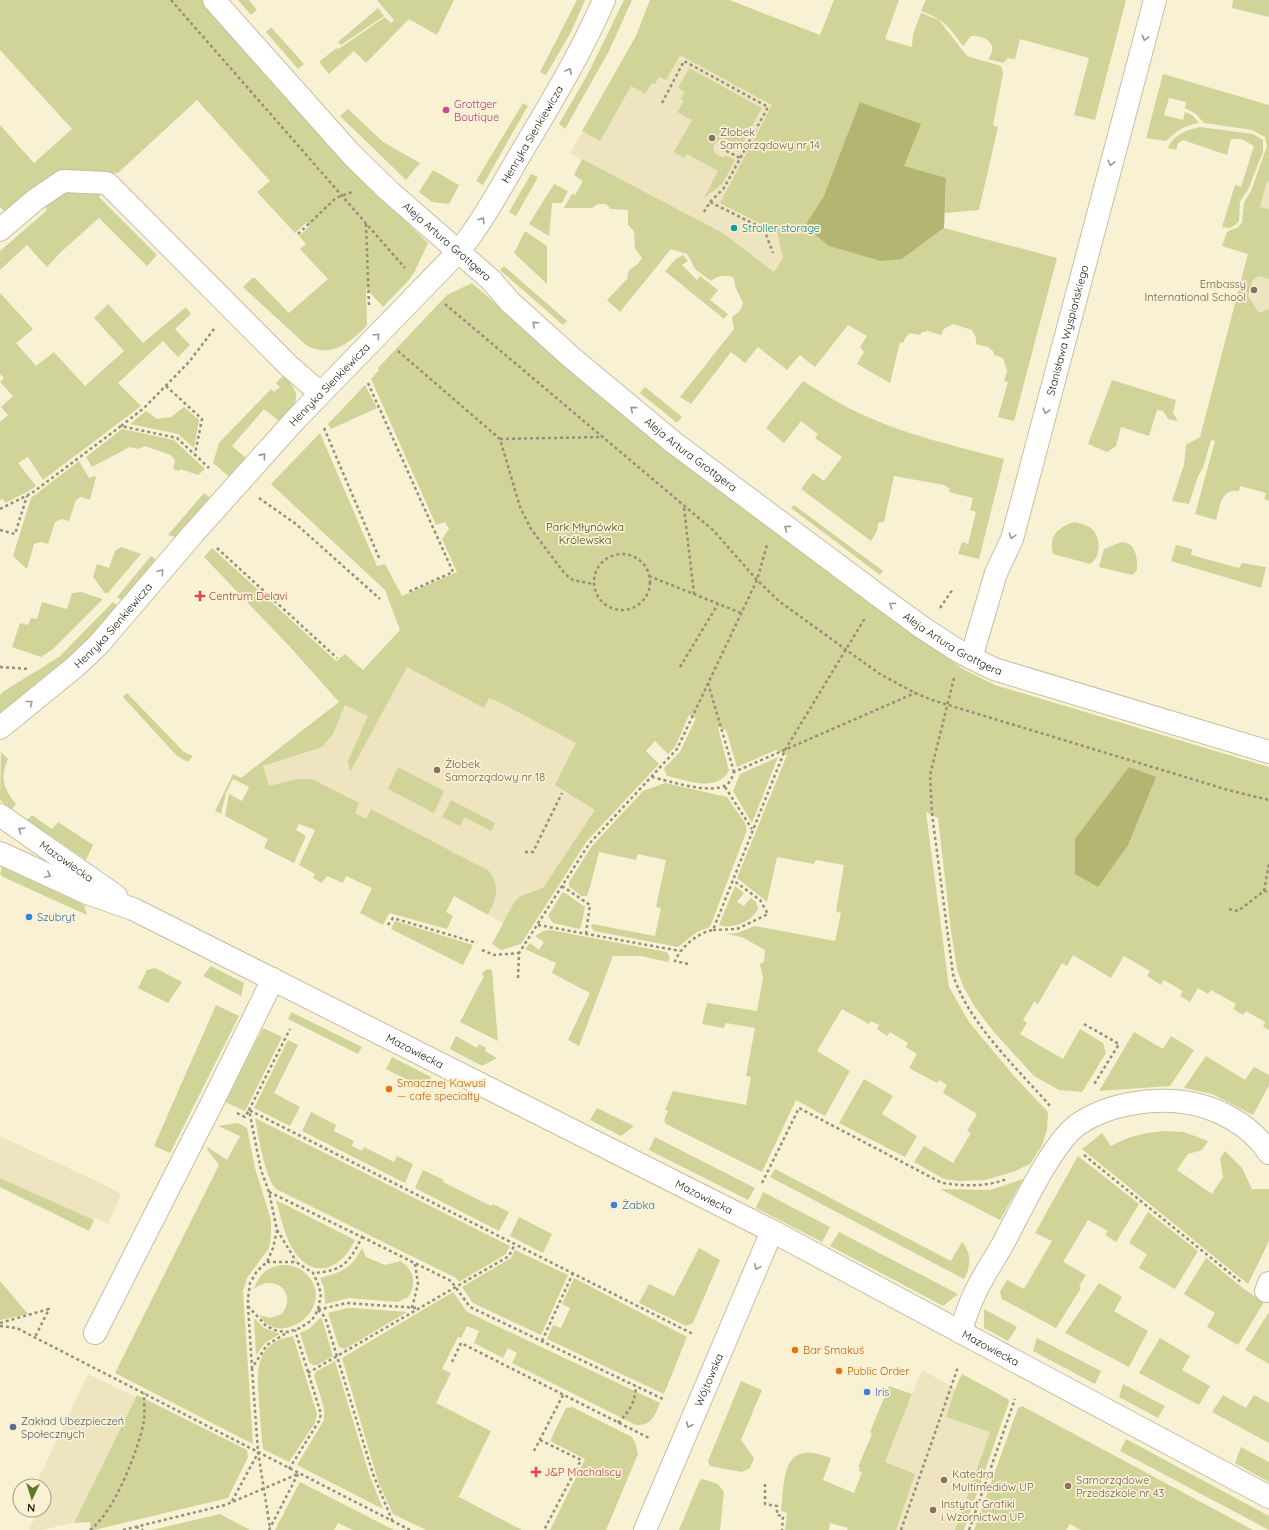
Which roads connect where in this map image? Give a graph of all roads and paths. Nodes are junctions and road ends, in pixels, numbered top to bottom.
1 (171, 0) edge
2 (214, 0) edge
3 (604, 0) edge
4 (1155, 0) edge
5 (662, 103) dead end
6 (722, 148) dead end
7 (740, 158) junction
8 (342, 196) junction
9 (710, 202) junction
10 (704, 212) dead end
11 (366, 223) junction
12 (0, 230) edge
13 (298, 234) dead end
14 (459, 251) junction
15 (773, 253) dead end
16 (410, 274) dead end
17 (369, 306) dead end
18 (233, 310) junction
19 (393, 347) dead end
20 (365, 377) dead end
21 (166, 386) junction
22 (320, 393) junction
23 (322, 424) dead end
24 (121, 426) junction
25 (603, 437) dead end
26 (500, 439) junction
27 (195, 455) junction
28 (209, 468) dead end
29 (27, 496) junction
30 (255, 496) dead end
31 (684, 507) dead end
32 (0, 509) edge
33 (774, 518) junction
34 (0, 530) edge
35 (215, 546) dead end
36 (380, 560) dead end
37 (649, 576) junction
38 (593, 584) junction
39 (953, 589) dead end
40 (408, 592) dead end
41 (694, 594) junction
42 (879, 596) junction
43 (380, 599) dead end
44 (718, 604) junction
45 (939, 610) dead end
46 (741, 613) junction
47 (338, 658) dead end
48 (971, 658) junction
49 (0, 667) edge
50 (680, 667) dead end
51 (30, 669) dead end
52 (708, 682) junction
53 (915, 693) dead end
54 (947, 704) dead end
55 (0, 728) edge
56 (785, 750) junction
57 (1269, 752) edge
58 (734, 772) junction
59 (651, 777) junction
60 (724, 787) junction
61 (562, 793) dead end
62 (0, 815) edge
63 (753, 830) junction
64 (525, 852) dead end
65 (0, 853) edge
66 (1269, 863) edge
67 (733, 880) junction
68 (562, 886) junction
69 (1264, 890) junction
70 (1269, 892) edge
71 (133, 909) junction
72 (1229, 909) dead end
73 (388, 925) dead end
74 (538, 925) junction
75 (713, 930) junction
76 (586, 934) junction
77 (477, 943) dead end
78 (482, 950) dead end
79 (680, 951) junction
80 (519, 953) junction
81 (688, 964) dead end
82 (518, 978) dead end
83 (273, 979) junction
84 (1084, 1024) dead end
85 (290, 1029) dead end
86 (1090, 1091) dead end
87 (213, 1102) junction
88 (1051, 1107) dead end
89 (249, 1110) junction
90 (1078, 1150) dead end
91 (1269, 1153) edge
92 (1008, 1179) dead end
93 (762, 1183) dead end
94 (269, 1192) junction
95 (278, 1230) junction
96 (772, 1231) junction
97 (362, 1237) junction
98 (516, 1244) junction
99 (267, 1262) junction
100 (296, 1262) junction
101 (415, 1263) junction
102 (313, 1273) junction
103 (573, 1273) junction
104 (1246, 1286) dead end
105 (457, 1287) junction
106 (248, 1306) junction
107 (412, 1308) junction
108 (420, 1308) junction
109 (318, 1310) junction
110 (0, 1323) edge
111 (0, 1326) edge
112 (295, 1330) junction
113 (288, 1332) junction
114 (960, 1332) junction
115 (95, 1333) dead end
116 (693, 1334) dead end
117 (35, 1337) junction
118 (542, 1341) junction
119 (338, 1357) junction
120 (452, 1362) dead end
121 (958, 1367) dead end
122 (252, 1368) junction
123 (308, 1373) junction
124 (636, 1386) junction
125 (144, 1393) junction
126 (563, 1395) junction
127 (1015, 1399) dead end
128 (665, 1400) dead end
129 (618, 1423) junction
130 (649, 1438) dead end
131 (540, 1440) junction
132 (534, 1451) dead end
133 (258, 1452) junction
134 (289, 1469) junction
135 (298, 1474) junction
136 (765, 1484) dead end
137 (265, 1487) junction
138 (1269, 1497) edge
139 (231, 1502) junction
140 (392, 1521) junction
141 (136, 1527) junction
142 (270, 1529) edge
143 (90, 1530) edge
144 (123, 1530) edge
145 (143, 1530) edge
146 (410, 1530) edge
147 (544, 1530) edge
148 (645, 1530) edge
149 (782, 1530) edge
150 (901, 1530) edge
151 (969, 1530) edge

1 - 8 path
2 - 14 street, Aleja Artura Grottgera
14 -> 3 street, Henryka Sienkiewicza
4 -> 48 street, Stanisława Wyspiańskiego
5 - 7 path
6 - 7 path
7 - 9 path
8 - 11 path
8 - 13 path
9 - 10 path
9 - 15 path
11 - 16 path
11 - 17 path
12 - 18 street
22 -> 14 street, Henryka Sienkiewicza
33 -> 14 street, Aleja Artura Grottgera
18 - 21 path
18 - 22 street
19 - 26 path
20 - 40 path
21 - 24 path
21 - 27 path
55 -> 22 street, Henryka Sienkiewicza
23 - 36 path
24 - 27 path
24 - 29 path
25 - 26 path
26 - 38 path
27 - 28 path
29 - 32 path
29 - 34 path
30 - 43 path
31 - 41 path
42 -> 33 street, Aleja Artura Grottgera
33 - 46 path
35 - 47 path
37 - 38 path
37 - 38 path
37 - 41 path
39 - 45 path
41 - 44 path
48 -> 42 street, Aleja Artura Grottgera
42 - 56 path
44 - 46 path
44 - 50 path
46 - 52 path
48 - 57 street, Aleja Artura Grottgera
49 - 51 path
52 - 58 path
52 - 59 path
53 - 56 path
54 - 88 path
56 - 58 path
56 - 63 path
58 - 60 path
59 - 60 path
59 - 68 path
60 - 63 path
61 - 64 path
71 -> 62 street, Mazowiecka
63 - 67 path
65 -> 71 street, Mazowiecka
66 - 69 path
67 - 75 path
67 - 75 path
68 - 74 path
68 - 76 path
69 - 70 path
69 - 72 path
71 - 83 street, Mazowiecka
73 - 77 path
74 - 76 path
74 - 80 path
75 - 79 path
76 - 79 path
78 - 80 path
79 - 81 path
80 - 82 path
83 - 87 street
83 - 96 street, Mazowiecka
84 - 86 path
85 - 89 path
87 - 89 path
87 - 115 street
89 - 94 path
89 - 98 path
90 - 104 path
91 - 114 street
92 - 93 path
94 - 95 path
94 - 97 path
95 - 99 path
95 - 100 path
96 - 114 street, Mazowiecka
96 -> 148 street, Wójtowska
97 - 101 path
97 - 102 path
98 - 103 path
98 - 105 path
99 - 100 path
99 - 106 path
100 - 102 path
101 - 105 path
101 - 107 path
102 - 109 path
103 - 116 path
103 - 118 path
105 - 108 path
105 - 118 path
106 - 113 path
106 - 122 path
107 - 108 path
107 - 109 path
108 - 119 path
109 - 112 path
109 - 119 path
110 - 117 path
111 - 117 path
112 - 113 path
112 - 123 path
113 - 122 path
114 - 138 street, Mazowiecka
117 - 125 path
118 - 124 path
119 - 123 path
119 - 140 path
120 - 126 path
121 - 150 path
122 - 133 path
123 - 134 path
124 - 128 path
124 - 129 path
125 - 133 path
125 - 143 path
126 - 129 path
126 - 131 path
127 - 151 path
129 - 130 path
131 - 132 path
131 - 147 path
133 - 134 path
133 - 137 path
133 - 139 path
134 - 135 path
135 - 137 path
135 - 140 path
135 - 142 path
136 - 149 path
137 - 139 path
137 - 142 path
139 - 141 path
140 - 146 path
141 - 144 path
141 - 145 path

